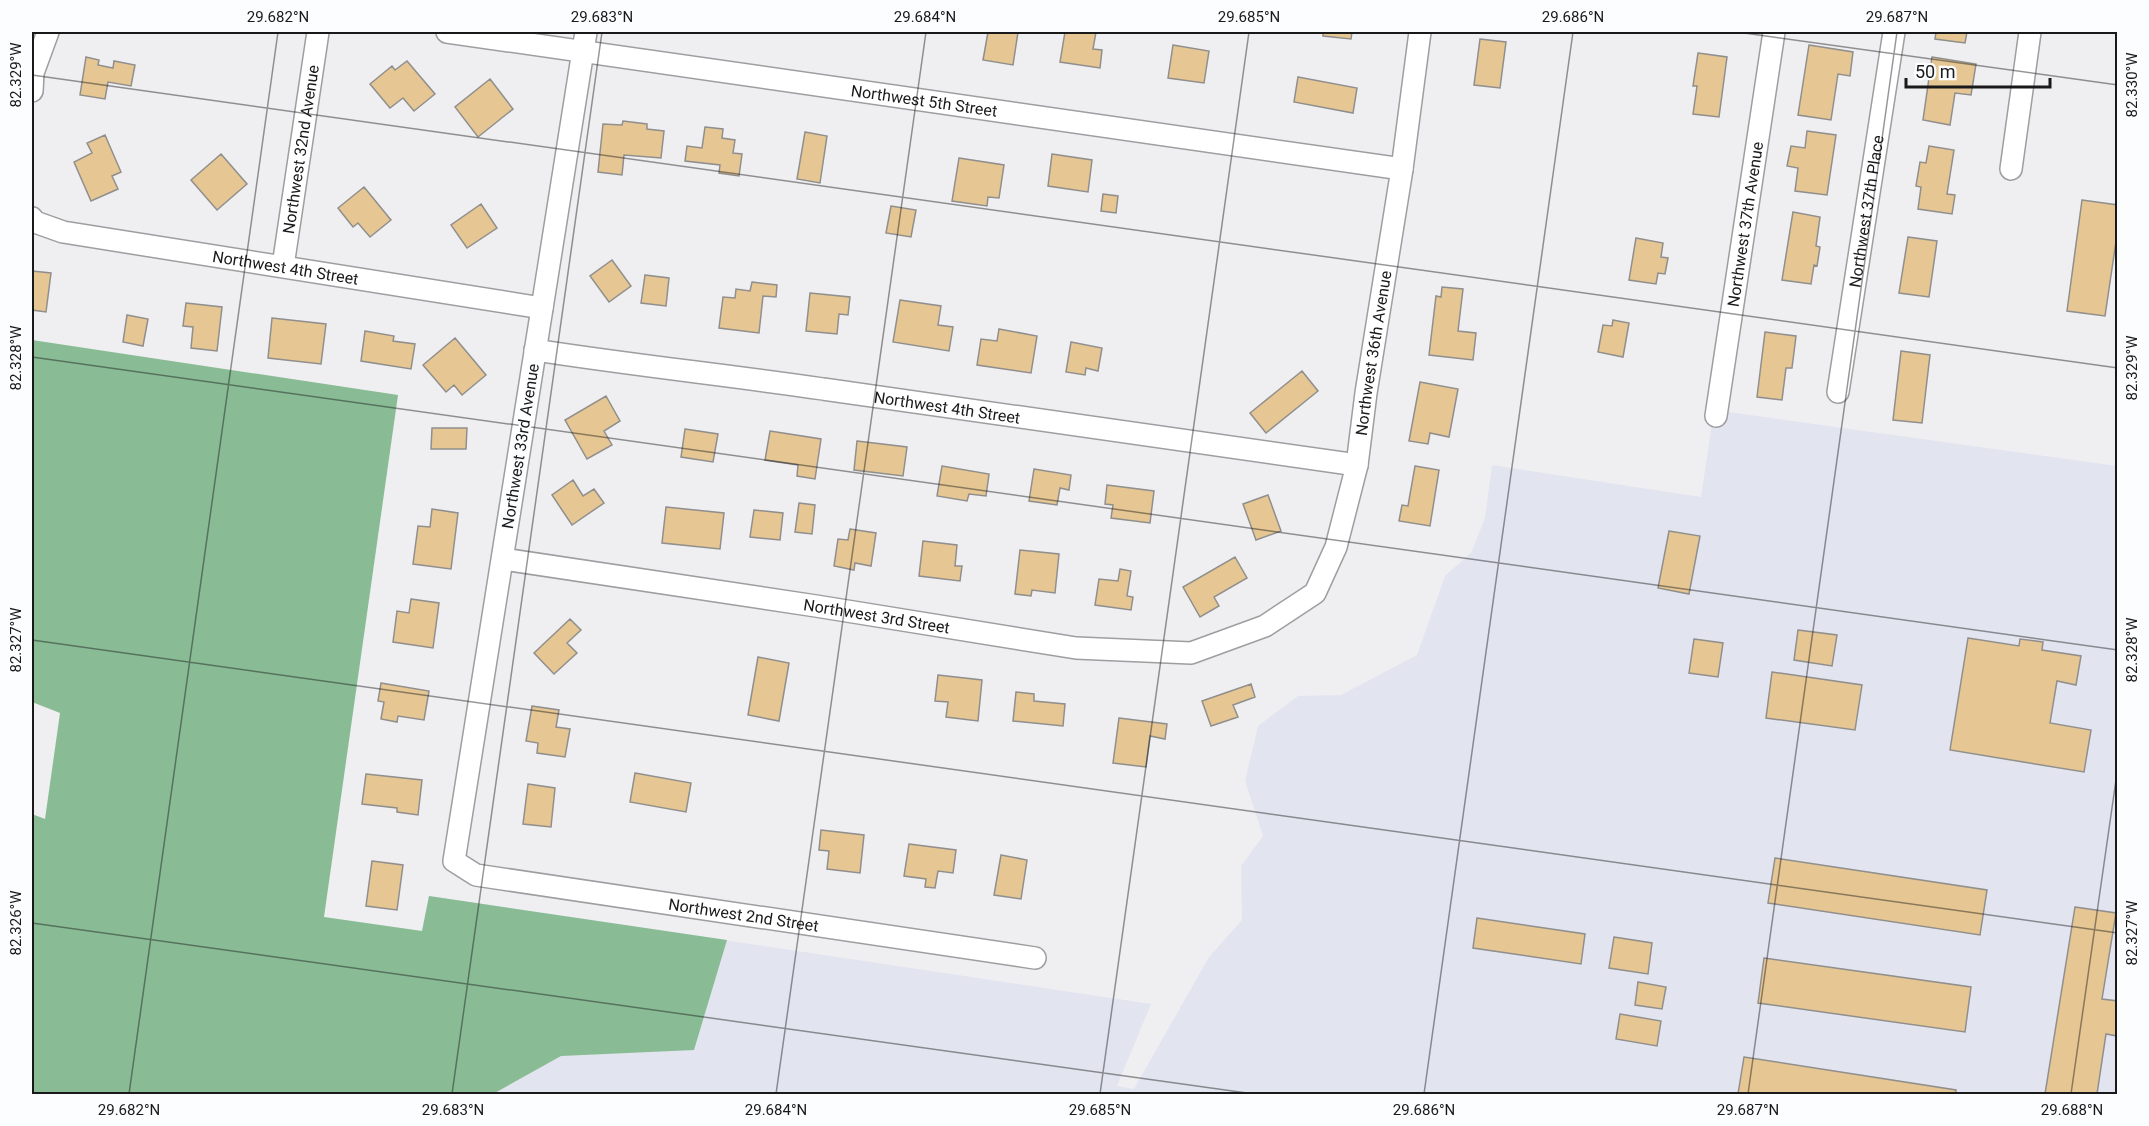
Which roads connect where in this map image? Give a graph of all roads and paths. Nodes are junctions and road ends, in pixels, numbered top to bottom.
1 (48, 32) edge
2 (318, 32) edge
3 (447, 32) edge
4 (1420, 32) edge
5 (1774, 32) edge
6 (1894, 32) edge
7 (2030, 32) edge
8 (584, 42) edge
9 (32, 79) edge
10 (1402, 169) junction
11 (2011, 169) dead end
12 (32, 218) edge
13 (283, 266) junction
14 (542, 308) junction
15 (535, 350) junction
16 (1838, 392) dead end
17 (1716, 416) dead end
18 (1357, 465) junction
19 (503, 559) junction
20 (1248, 632) joint
21 (454, 861) joint
22 (1035, 958) dead end

1 - 9 street
2 - 13 street, Northwest 32nd Avenue
3 - 8 street, Northwest 5th Street
4 - 10 street, Northwest 36th Avenue
5 - 17 street, Northwest 37th Avenue
6 - 16 street, Northwest 37th Place
7 - 11 street
8 - 10 street, Northwest 5th Street
8 - 14 street, Northwest 33rd Avenue
10 - 18 street, Northwest 36th Avenue
12 - 13 street, Northwest 4th Street
13 - 14 street, Northwest 4th Street
14 - 15 street, Northwest 33rd Avenue
15 - 18 street, Northwest 4th Street
15 - 19 street, Northwest 33rd Avenue
18 - 20 street, Northwest 36th Avenue
19 - 20 street, Northwest 3rd Street
19 - 21 street, Northwest 33rd Avenue
21 - 22 street, Northwest 2nd Street

